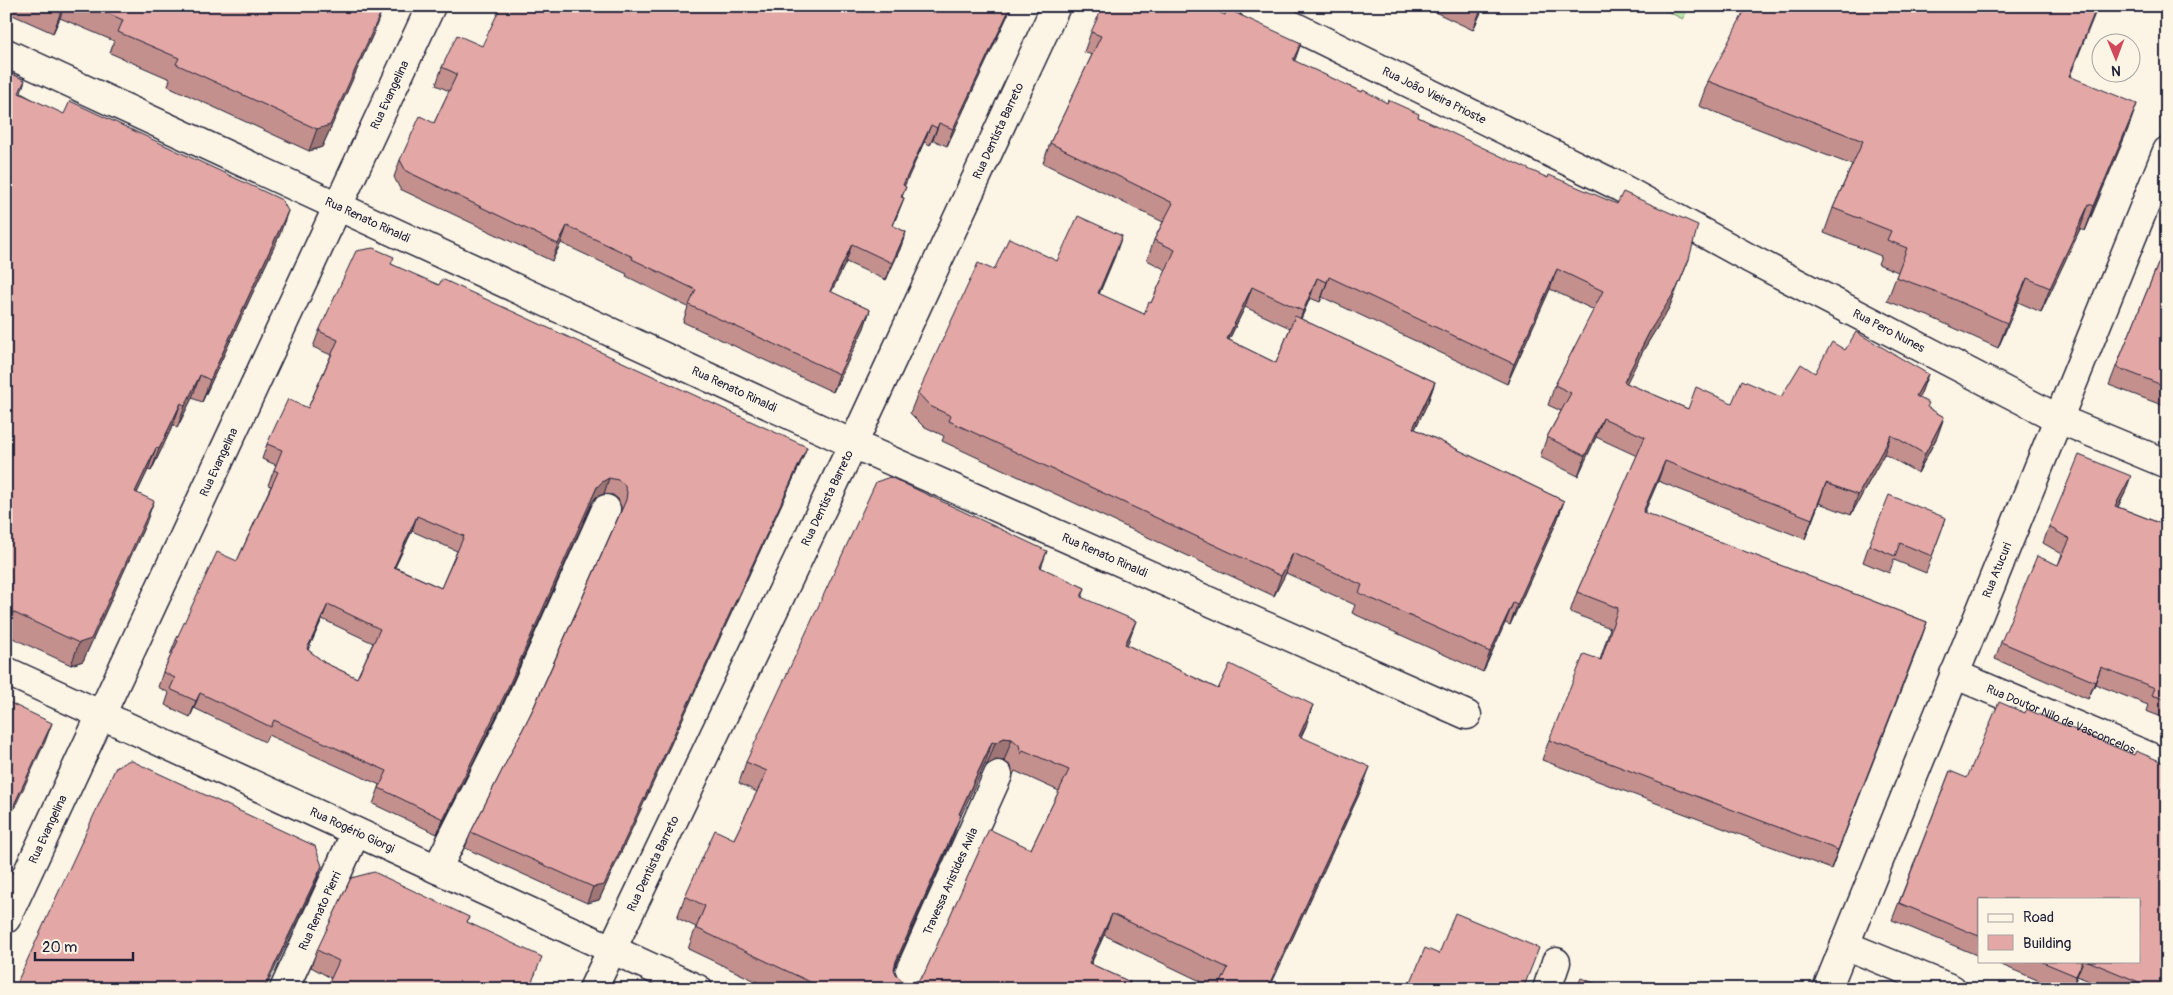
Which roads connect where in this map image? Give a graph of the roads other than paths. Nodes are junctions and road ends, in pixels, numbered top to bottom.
1 (431, 6) edge
2 (1056, 6) edge
3 (1253, 6) edge
4 (6, 53) edge
5 (2167, 151) edge
6 (1616, 185) joint
7 (339, 205) junction
8 (2059, 419) junction
9 (853, 444) junction
10 (2167, 464) edge
11 (606, 509) dead end
12 (6, 671) edge
13 (1954, 674) junction
14 (101, 714) junction
15 (1467, 715) dead end
16 (2167, 764) edge
17 (998, 775) dead end
18 (356, 832) junction
19 (437, 869) junction
20 (6, 919) edge
21 (1845, 945) junction
22 (611, 949) junction
23 (1556, 962) dead end
24 (284, 989) edge
25 (593, 989) edge
26 (698, 989) edge
27 (902, 989) edge
28 (1547, 989) edge
29 (1827, 989) edge
30 (1952, 989) edge

1 - 7 street, Rua Evangelina
2 - 9 street, Rua Dentista Barreto
3 - 6 street, Rua João Vieira Prioste
4 - 7 street, Rua Renato Rinaldi
5 - 8 street, Rua Atucuri
6 - 8 street, Rua Pero Nunes
7 - 9 street, Rua Renato Rinaldi
7 - 14 street, Rua Evangelina
8 - 10 street, Rua Pero Nunes
8 - 13 street, Rua Atucuri
9 - 15 street, Rua Renato Rinaldi
9 - 22 street, Rua Dentista Barreto
11 - 19 street
12 - 14 street, Rua Rogério Giorgi
13 - 16 street, Rua Doutor Nilo de Vasconcelos
13 - 21 street, Rua Atucuri
14 - 18 street, Rua Rogério Giorgi
14 - 20 street, Rua Evangelina
17 - 27 street, Travessa Aristides Avila
18 - 19 street, Rua Rogério Giorgi
18 - 24 street, Rua Renato Pierri
19 - 22 street, Rua Rogério Giorgi
21 - 29 street, Rua Atucuri
21 - 30 street
22 - 25 street, Rua Dentista Barreto
22 - 26 street, Rua Rogério Giorgi
23 - 28 street

